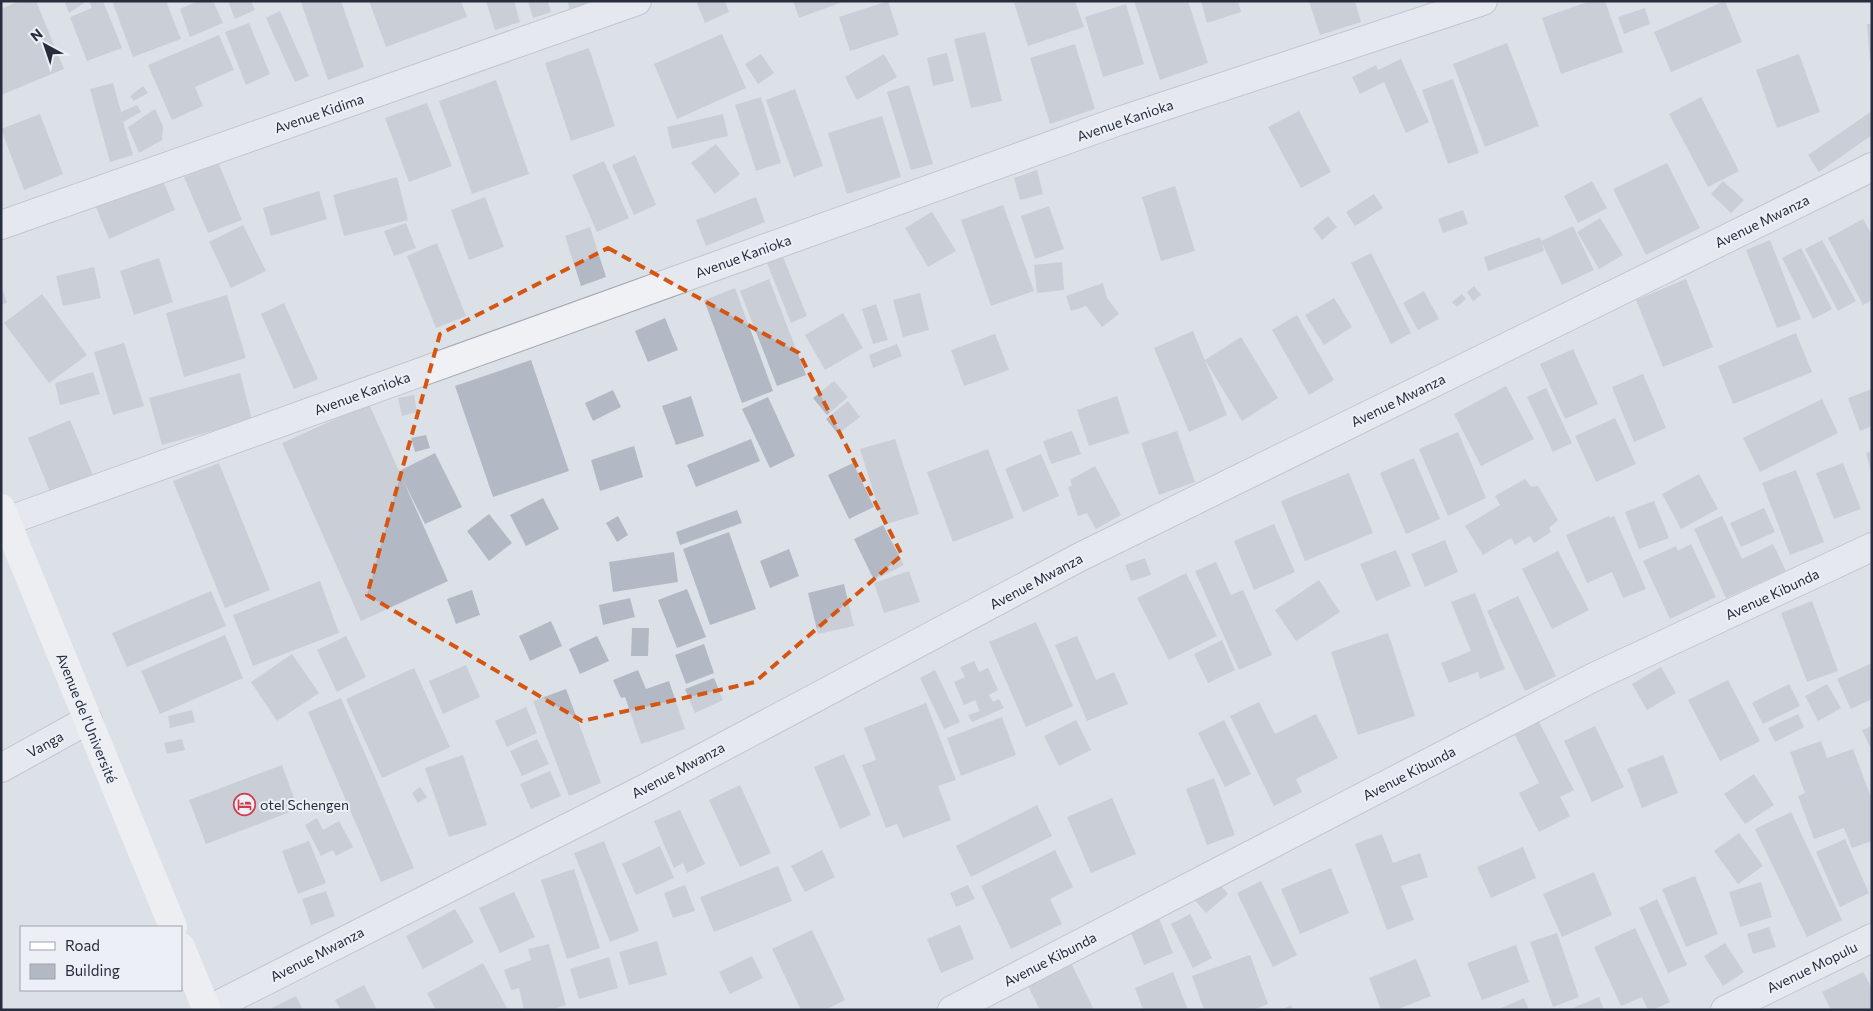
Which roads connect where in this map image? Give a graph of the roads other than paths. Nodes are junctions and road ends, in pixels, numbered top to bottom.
1 (637, 1) edge
2 (1483, 1) edge
3 (1872, 167) edge
4 (1, 225) edge
5 (4, 515) edge
6 (1872, 547) edge
7 (88, 720) junction
8 (1, 768) edge
9 (173, 926) edge
10 (1872, 938) edge
11 (182, 949) edge
12 (207, 1010) edge
13 (952, 1010) edge
14 (1725, 1010) edge

1 - 4 street, Avenue Kidima
2 - 5 street, Avenue Kanioka
3 - 12 street, Avenue Mwanza
5 - 7 main road, Avenue de l’Université
6 - 13 street, Avenue Kibunda
7 - 8 street, Vanga
7 - 9 main road, Avenue de l’Université
10 - 14 street, Avenue Mopulu
11 - 12 main road

